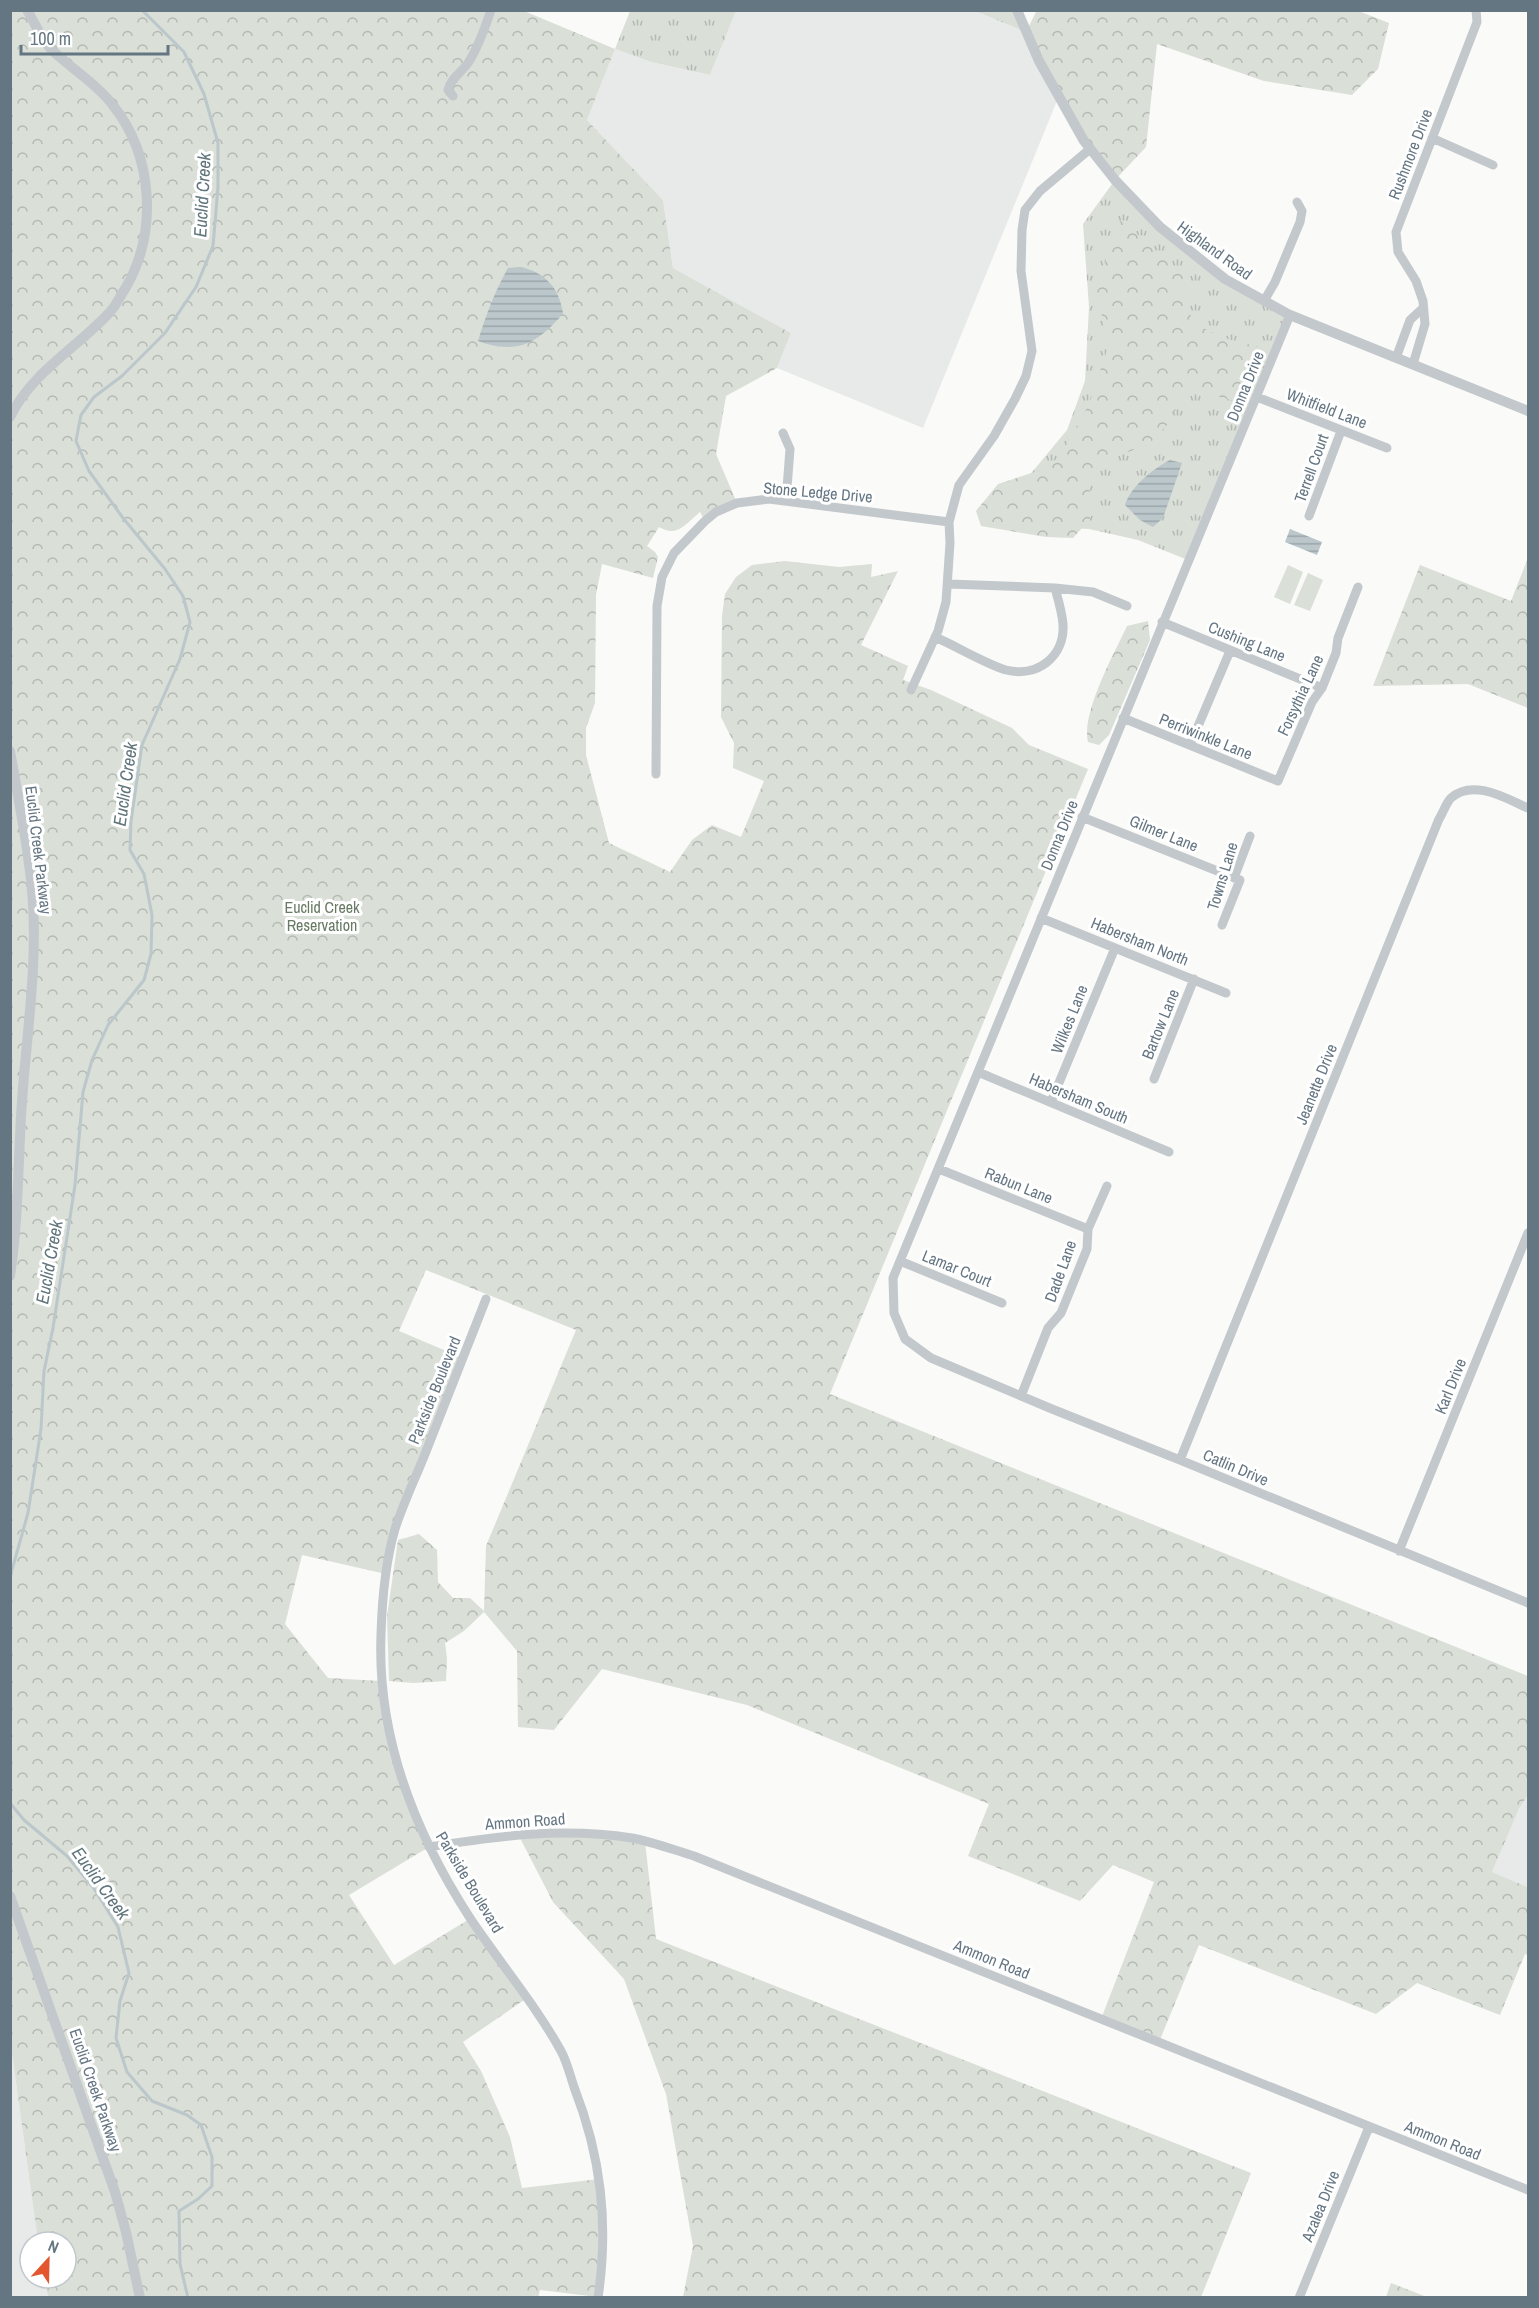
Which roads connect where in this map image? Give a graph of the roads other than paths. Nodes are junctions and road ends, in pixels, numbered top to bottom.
1 (27, 10) edge
2 (491, 10) edge
3 (1017, 10) edge
4 (1476, 10) edge
5 (453, 96) dead end
6 (1432, 138) junction
7 (1090, 149) junction
8 (1493, 165) dead end
9 (1296, 202) dead end
10 (1264, 301) junction
11 (1423, 308) junction
12 (1290, 315) junction
13 (1396, 358) junction
14 (1413, 364) junction
15 (1257, 397) junction
16 (1528, 411) edge
17 (10, 417) edge
18 (1341, 430) junction
19 (783, 433) dead end
20 (1388, 447) dead end
21 (786, 501) junction
22 (1309, 516) dead end
23 (949, 522) junction
24 (949, 584) junction
25 (1358, 587) dead end
26 (1055, 588) junction
27 (1126, 606) dead end
28 (1162, 622) junction
29 (935, 637) junction
30 (1230, 651) junction
31 (1322, 688) junction
32 (911, 690) dead end
33 (1123, 718) junction
34 (1190, 745) junction
35 (10, 751) edge
36 (656, 774) dead end
37 (1278, 781) joint
38 (1528, 808) edge
39 (1082, 817) junction
40 (1251, 836) dead end
41 (1233, 878) junction
42 (1041, 918) junction
43 (1222, 926) dead end
44 (1115, 948) junction
45 (1194, 979) junction
46 (1226, 993) dead end
47 (978, 1072) junction
48 (1154, 1079) dead end
49 (1051, 1102) junction
50 (1169, 1152) dead end
51 (939, 1168) junction
52 (1107, 1186) dead end
53 (1088, 1229) junction
54 (1528, 1233) edge
55 (900, 1261) junction
56 (10, 1276) edge
57 (486, 1299) dead end
58 (1002, 1303) dead end
59 (931, 1358) joint
60 (1021, 1396) junction
61 (1180, 1460) junction
62 (1399, 1551) junction
63 (1528, 1604) edge
64 (429, 1847) junction
65 (10, 1896) edge
66 (1369, 2127) junction
67 (1528, 2190) edge
68 (141, 2298) edge
69 (598, 2298) edge
70 (1299, 2298) edge

1 - 17 street
2 - 5 street
3 - 7 street, Highland Road
4 - 6 street, Rushmore Drive
6 - 8 street
6 - 11 street, Rushmore Drive
7 - 10 street, Highland Road
7 - 23 street
9 - 10 street
10 - 12 street, Highland Road
11 - 13 street
11 - 14 street, Rushmore Drive
12 - 13 street, Highland Road
12 - 15 street, Donna Drive
13 - 14 street, Highland Road
14 - 16 street, Highland Road
15 - 18 street, Whitfield Lane
15 - 28 street, Donna Drive
18 - 20 street, Whitfield Lane
18 - 22 street, Terrell Court
19 - 21 street
21 - 23 street, Stone Ledge Drive
21 - 36 street, Stone Ledge Drive
23 - 24 street
24 - 26 street
24 - 29 street
25 - 31 street, Forsythia Lane
26 - 27 street
26 - 29 street
28 - 30 street, Cushing Lane
28 - 33 street, Donna Drive
29 - 32 street
30 - 31 street, Cushing Lane
30 - 34 street
31 - 37 street, Forsythia Lane
33 - 34 street, Perriwinkle Lane
33 - 39 street, Donna Drive
34 - 37 street, Perriwinkle Lane
35 - 56 street, Euclid Creek Parkway
38 - 61 street, Jeanette Drive
39 - 41 street, Gilmer Lane
39 - 42 street, Donna Drive
40 - 41 street, Towns Lane
41 - 43 street, Towns Lane
42 - 44 street, Habersham North
42 - 47 street, Donna Drive
44 - 45 street, Habersham North
44 - 49 street, Wilkes Lane
45 - 46 street, Habersham North
45 - 48 street, Bartow Lane
47 - 49 street, Habersham South
47 - 51 street, Donna Drive
49 - 50 street, Habersham South
51 - 53 street, Rabun Lane
51 - 55 street, Donna Drive
52 - 53 street, Dade Lane
53 - 60 street, Dade Lane
54 - 62 street, Karl Drive
55 - 58 street, Lamar Court
55 - 59 street, Donna Drive
57 - 64 street, Parkside Boulevard
59 - 60 street, Catlin Drive
60 - 61 street, Catlin Drive
61 - 62 street, Catlin Drive
62 - 63 street, Catlin Drive
64 - 66 street, Ammon Road
64 - 69 street, Parkside Boulevard
65 - 68 street, Euclid Creek Parkway
66 - 67 street, Ammon Road
66 - 70 street, Azalea Drive

